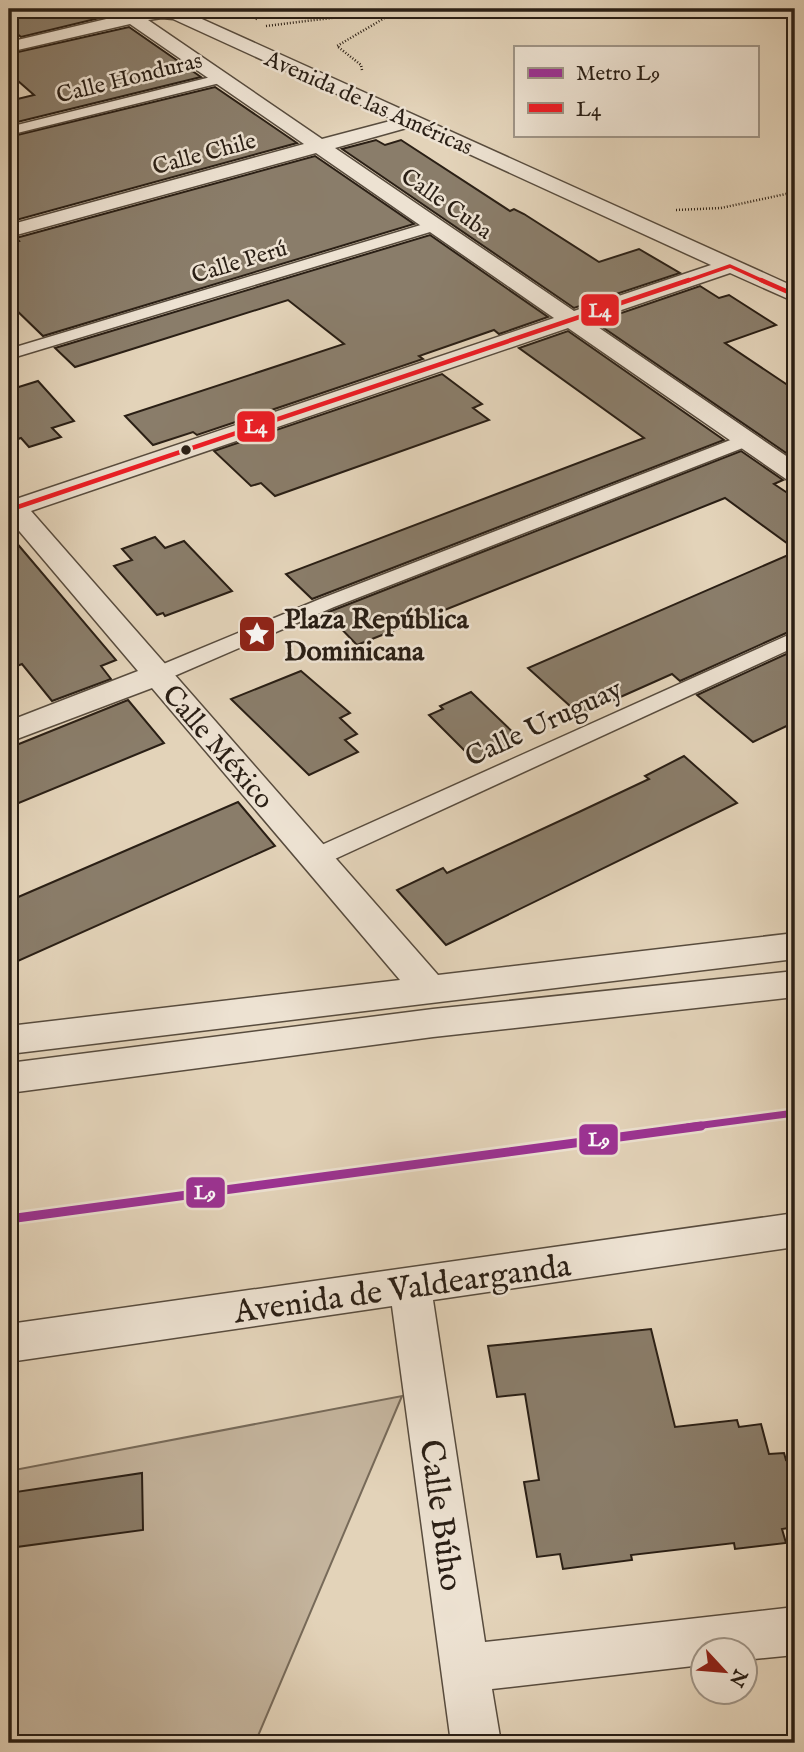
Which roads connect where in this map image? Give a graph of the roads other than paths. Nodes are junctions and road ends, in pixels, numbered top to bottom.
1 (125, 14) edge
2 (9, 47) edge
3 (219, 79) junction
4 (412, 121) junction
5 (9, 131) edge
6 (319, 147) junction
7 (434, 226) junction
8 (9, 231) edge
9 (730, 265) junction
10 (795, 295) edge
11 (570, 320) junction
12 (9, 354) edge
13 (746, 440) junction
14 (795, 474) edge
15 (10, 507) edge
16 (795, 639) edge
17 (157, 675) junction
18 (9, 732) edge
19 (316, 858) junction
20 (795, 946) edge
21 (795, 984) edge
22 (429, 989) junction
23 (9, 1040) edge
24 (9, 1078) edge
25 (795, 1230) edge
26 (410, 1286) junction
27 (9, 1343) edge
28 (795, 1631) edge
29 (465, 1668) junction
30 (476, 1743) edge

1 - 2 street, Avenida de las Américas
1 - 3 street, Calle Cuba
1 - 4 street, Avenida de las Américas
3 - 5 street, Calle Honduras
3 - 6 street, Calle Cuba
4 - 6 street, Calle Chile
4 - 9 street, Avenida de las Américas
6 - 7 street, Calle Cuba
6 - 8 street, Calle Chile
7 - 11 street, Calle Cuba
7 - 12 street, Calle Perú
9 - 10 street, Avenida de las Américas
9 - 11 street
11 - 13 street, Calle Cuba
11 - 15 street
13 - 14 street, Calle Cuba
13 - 17 street
15 - 17 street, Calle México
16 - 19 street, Calle Uruguay
17 - 18 street
17 - 19 street, Calle México
19 - 22 street, Calle México
20 - 22 street
21 - 24 street
22 - 23 street
25 - 26 street, Avenida de Valdearganda
26 - 27 street, Avenida de Valdearganda
26 - 29 street, Calle Búho
28 - 29 street
29 - 30 street, Calle Búho

